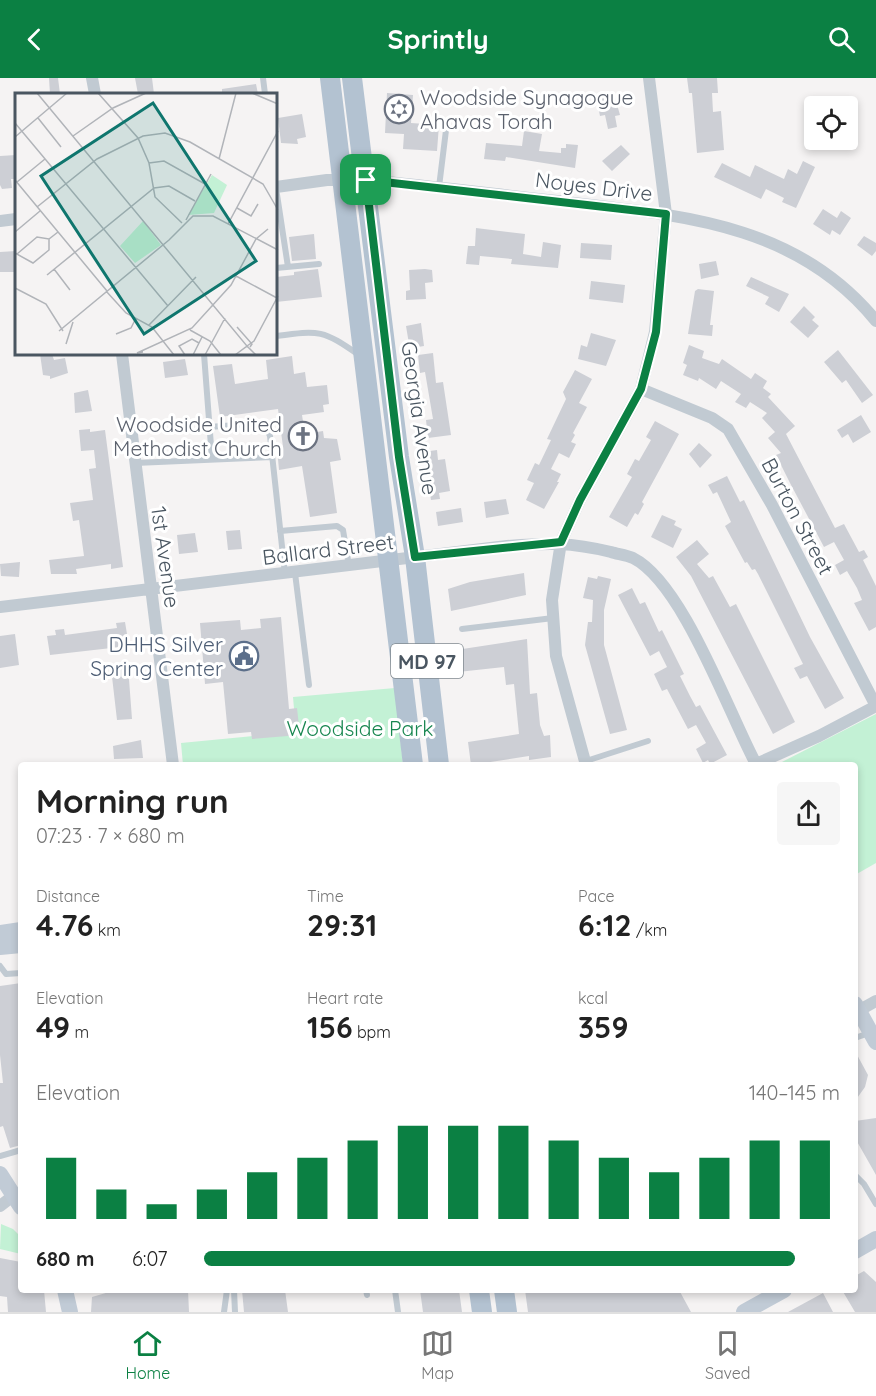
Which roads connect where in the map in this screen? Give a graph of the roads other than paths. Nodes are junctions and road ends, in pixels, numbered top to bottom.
1 (92, 78) edge
2 (263, 78) edge
3 (330, 78) edge
4 (352, 78) edge
5 (649, 78) edge
6 (95, 93) edge
7 (265, 93) edge
8 (447, 122) dead end
9 (343, 180) junction
10 (366, 180) junction
11 (278, 186) edge
12 (439, 188) junction
13 (278, 200) edge
14 (666, 214) junction
15 (15, 219) edge
16 (0, 221) edge
17 (319, 264) dead end
18 (288, 267) junction
19 (278, 268) edge
20 (876, 321) edge
21 (278, 336) edge
22 (124, 356) edge
23 (204, 356) edge
24 (364, 359) junction
25 (641, 389) junction
26 (209, 427) junction
27 (272, 457) junction
28 (212, 459) junction
29 (135, 463) junction
30 (280, 531) junction
31 (561, 542) junction
32 (415, 557) junction
33 (390, 561) junction
34 (349, 566) junction
35 (290, 574) junction
36 (152, 591) junction
37 (0, 607) edge
38 (553, 618) junction
39 (462, 629) dead end
40 (309, 685) dead end
41 (876, 706) edge
42 (648, 741) dead end
43 (173, 762) edge
44 (413, 762) edge
45 (439, 762) edge
46 (586, 762) edge
47 (589, 762) edge
48 (754, 762) edge
49 (762, 762) edge
50 (18, 930) edge
51 (0, 933) edge
52 (18, 945) edge
53 (0, 947) edge
54 (0, 966) edge
55 (18, 973) edge
56 (876, 1001) edge
57 (858, 1007) edge
58 (858, 1013) edge
59 (867, 1038) edge
60 (18, 1151) edge
61 (0, 1156) edge
62 (0, 1174) edge
63 (858, 1178) edge
64 (15, 1203) edge
65 (876, 1204) edge
66 (876, 1239) edge
67 (858, 1249) edge
68 (66, 1293) edge
69 (227, 1293) edge
70 (234, 1293) edge
71 (395, 1293) edge
72 (479, 1293) edge
73 (504, 1293) edge
74 (779, 1293) edge
75 (70, 1312) edge
76 (224, 1312) edge
77 (235, 1312) edge
78 (398, 1312) edge
79 (482, 1312) edge
80 (507, 1312) edge
81 (744, 1312) edge

1 - 6 street
2 - 7 lane
3 - 9 main road, MD 97
4 - 10 main road, Georgia Avenue / MD 97
5 - 14 street
8 - 12 lane
9 - 10 street, Noyes Drive
9 - 11 street, Noyes Drive
9 - 24 main road, MD 97
10 - 12 street, Noyes Drive
10 - 32 main road, Georgia Avenue / MD 97
12 - 14 street, Noyes Drive
13 - 18 lane
14 - 20 street, Noyes Drive
14 - 25 street
15 - 16 street
17 - 18 lane
18 - 19 lane
21 - 24 lane
22 - 29 street, 1st Avenue
23 - 26 lane
24 - 33 main road, MD 97
25 - 31 street
25 - 41 street, Burton Street
26 - 27 lane
26 - 28 lane
27 - 28 lane
27 - 30 lane
28 - 29 lane
29 - 36 street, 1st Avenue
30 - 34 lane
30 - 35 lane
31 - 32 street, Ballard Street
31 - 38 street
31 - 48 street, Ballard Street
32 - 33 street, Ballard Street
32 - 45 main road, Georgia Avenue / MD 97
33 - 34 street, Ballard Street
33 - 44 main road, MD 97
34 - 35 street, Ballard Street
35 - 36 street, Ballard Street
35 - 40 lane
36 - 37 street, Ballard Street
36 - 43 street, 1st Avenue
38 - 39 lane
38 - 46 street
41 - 49 street
42 - 47 lane
50 - 51 street
52 - 53 street
54 - 55 lane
56 - 57 street
58 - 59 street
60 - 61 lane
62 - 64 street
63 - 65 lane
66 - 67 street
68 - 75 street
69 - 76 lane
70 - 77 lane
71 - 78 lane
72 - 79 main road
73 - 80 main road
74 - 81 street

